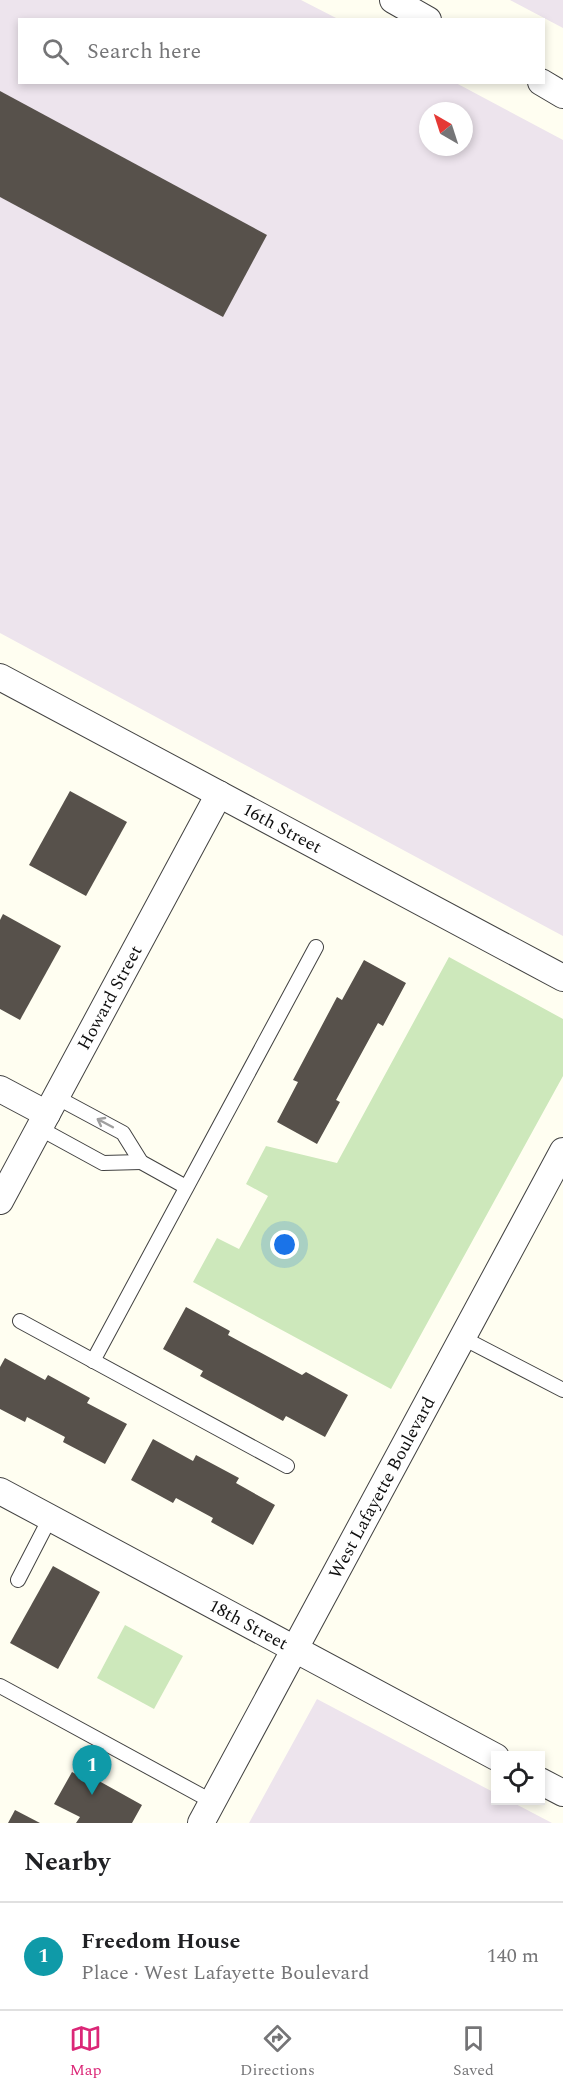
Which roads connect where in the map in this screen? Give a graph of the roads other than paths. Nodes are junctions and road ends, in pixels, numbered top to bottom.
1 (393, 0) edge
2 (424, 18) edge
3 (544, 84) edge
4 (563, 95) edge
5 (0, 677) edge
6 (219, 794) junction
7 (316, 947) dead end
8 (563, 978) edge
9 (0, 1089) edge
10 (47, 1113) junction
11 (563, 1151) edge
12 (141, 1162) junction
13 (186, 1187) junction
14 (0, 1201) edge
15 (20, 1321) dead end
16 (463, 1338) junction
17 (93, 1361) junction
18 (563, 1390) edge
19 (287, 1466) dead end
20 (0, 1491) edge
21 (50, 1518) junction
22 (18, 1580) dead end
23 (295, 1649) junction
24 (0, 1686) edge
25 (491, 1755) edge
26 (545, 1784) edge
27 (563, 1793) edge
28 (207, 1812) edge

1 - 2 street
3 - 4 street
5 - 6 street, 16th Street
6 - 8 street, 16th Street
6 - 10 street, Howard Street
7 - 13 lane
9 - 10 street
12 -> 10 lane
10 - 12 lane
10 - 14 street, Howard Street
11 - 16 street, West Lafayette Boulevard
12 - 13 lane
13 - 17 lane
15 - 17 lane
16 - 18 lane
16 - 23 street, West Lafayette Boulevard
17 - 19 lane
20 - 21 street, 18th Street
21 - 22 lane
21 - 23 street, 18th Street
23 - 25 street, 18th Street
23 - 28 street, West Lafayette Boulevard
24 - 28 lane
26 - 27 street

